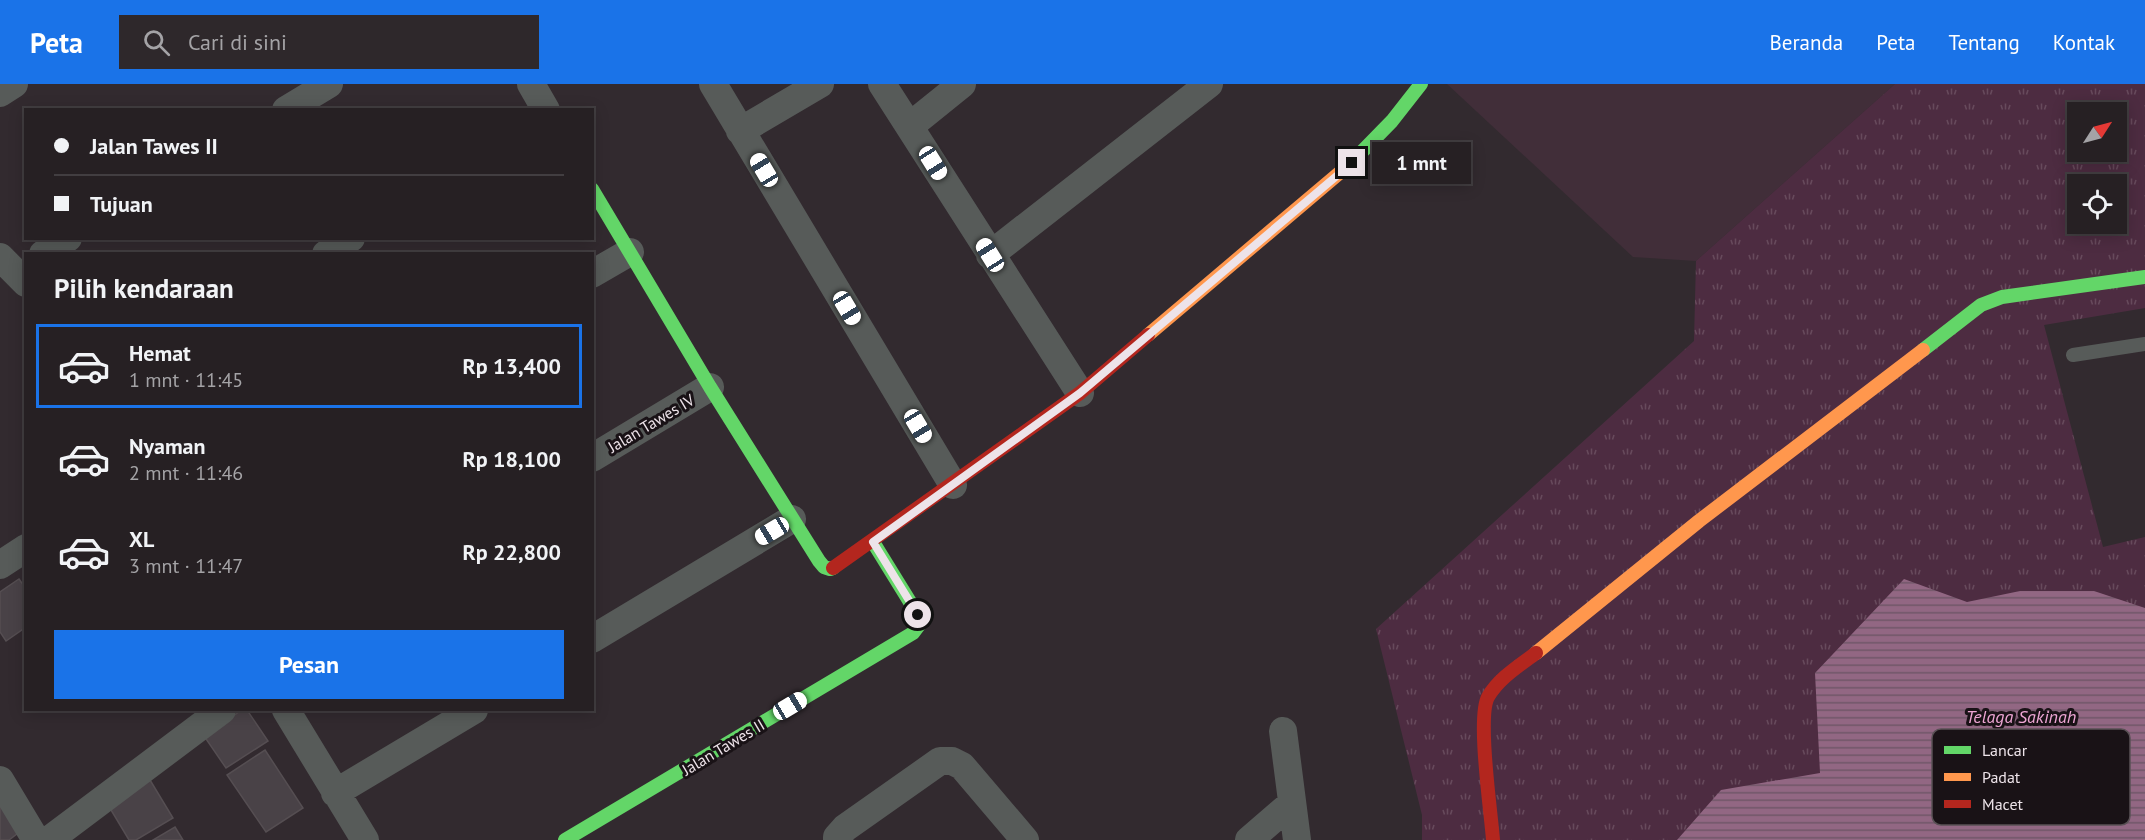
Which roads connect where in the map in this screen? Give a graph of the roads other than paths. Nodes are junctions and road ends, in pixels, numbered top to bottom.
1 (14, 84) edge
2 (329, 84) edge
3 (531, 84) edge
4 (713, 84) edge
5 (820, 84) edge
6 (882, 84) edge
7 (962, 84) edge
8 (1209, 84) edge
9 (1421, 84) edge
10 (0, 93) edge
11 (289, 108) edge
12 (545, 108) edge
13 (910, 126) junction
14 (740, 131) junction
15 (594, 192) edge
16 (65, 240) edge
17 (348, 240) edge
18 (46, 252) edge
19 (329, 252) edge
20 (630, 252) junction
21 (990, 255) junction
22 (594, 273) edge
23 (2145, 277) edge
24 (2145, 344) edge
25 (2073, 356) dead end
26 (710, 387) junction
27 (1080, 393) junction
28 (594, 457) edge
29 (953, 484) junction
30 (792, 519) junction
31 (873, 542) junction
32 (24, 549) edge
33 (0, 566) edge
34 (594, 638) edge
35 (221, 711) edge
36 (287, 711) edge
37 (472, 711) edge
38 (1283, 731) dead end
39 (0, 780) edge
40 (335, 793) junction
41 (1292, 803) junction
42 (36, 840) edge
43 (49, 840) edge
44 (365, 840) edge
45 (565, 840) edge
46 (837, 840) edge
47 (1025, 840) edge
48 (1249, 840) edge
49 (1297, 840) edge
50 (1493, 840) edge

1 - 10 street
2 - 11 street
3 - 12 street
4 - 14 street
5 - 14 street
6 - 13 street
7 - 13 street
8 - 21 street
9 - 27 street
13 - 21 street
14 - 29 street
15 - 20 street
16 - 18 street
17 - 19 street
20 - 22 street
20 - 26 street
21 - 27 street
23 - 50 street
24 - 25 lane
26 - 28 street, Jalan Tawes IV
26 - 30 street
27 - 29 street
29 - 31 street
30 - 31 street
30 - 34 street
31 - 45 street, Jalan Tawes II
32 - 33 street
35 - 43 street
36 - 40 street
37 - 40 street
38 - 41 street
39 - 42 street
40 - 44 street
41 - 48 street
41 - 49 street
46 - 47 street

